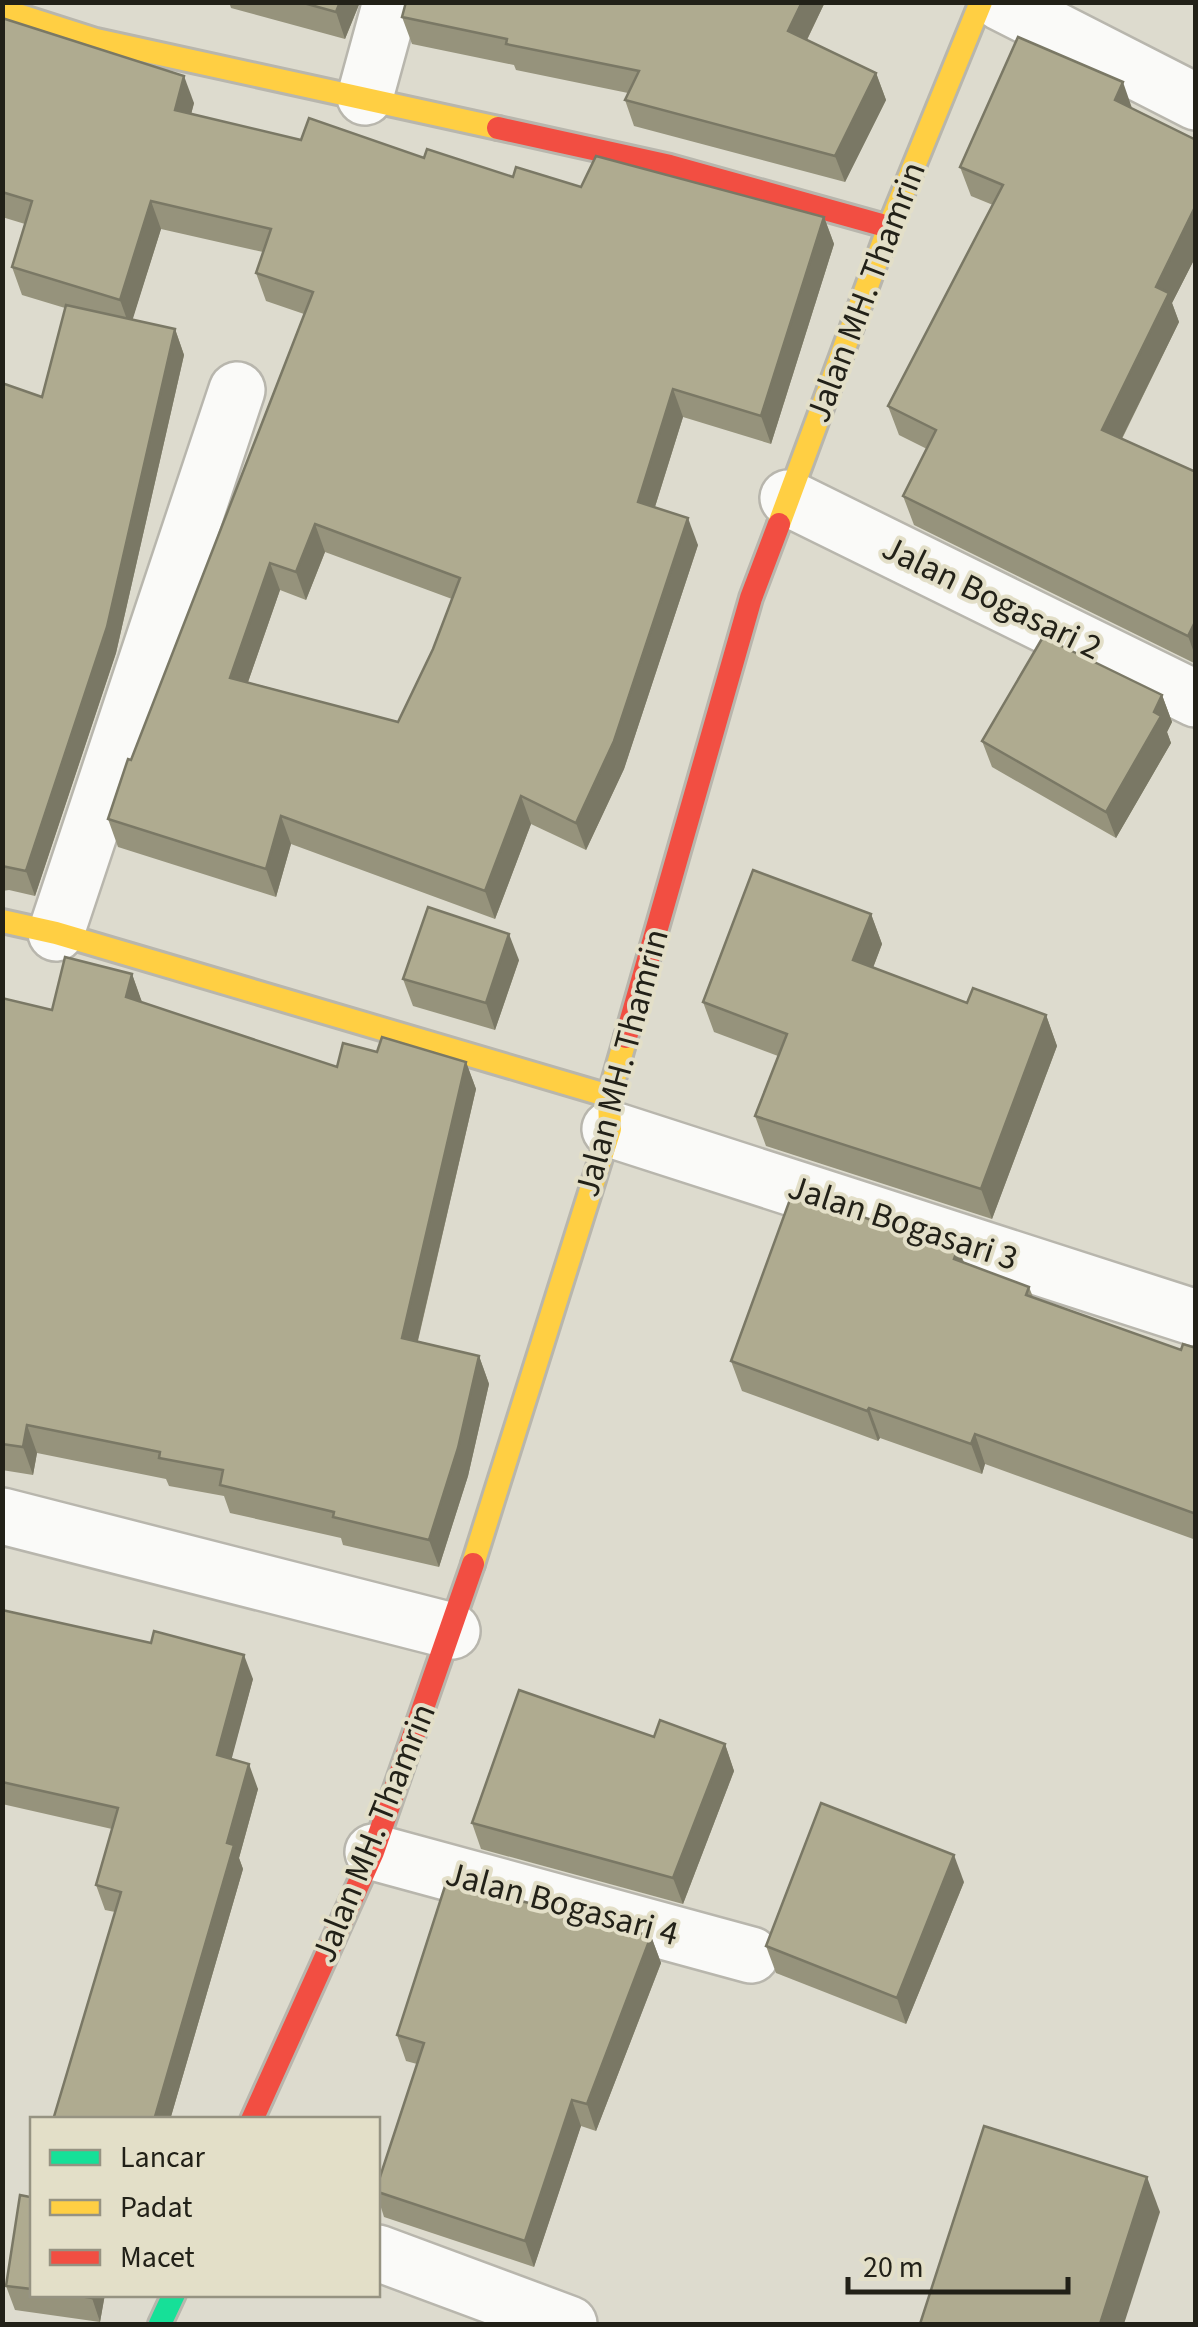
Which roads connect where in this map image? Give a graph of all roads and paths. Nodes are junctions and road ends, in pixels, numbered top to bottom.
1 (391, 2) edge
2 (981, 2) edge
3 (1000, 2) edge
4 (2, 10) edge
5 (365, 97) junction
6 (1196, 102) edge
7 (889, 227) junction
8 (237, 390) dead end
9 (788, 498) junction
10 (1196, 699) edge
11 (2, 921) edge
12 (56, 933) junction
13 (609, 1112) junction
14 (1196, 1318) edge
15 (2, 1516) edge
16 (452, 1632) junction
17 (374, 1852) junction
18 (752, 1955) dead end
19 (253, 2117) edge
20 (380, 2254) edge
21 (173, 2297) edge
22 (160, 2324) edge
23 (569, 2324) edge

1 - 5 street
2 - 7 main road, Jalan MH. Thamrin
3 - 6 street
4 - 5 main road
5 - 7 main road
7 - 9 main road, Jalan MH. Thamrin
8 - 12 street
9 - 10 street, Jalan Bogasari 2
9 - 13 main road, Jalan MH. Thamrin
11 - 12 main road
12 - 13 main road
13 - 14 street, Jalan Bogasari 3
13 - 16 main road, Jalan MH. Thamrin
15 - 16 street
16 - 17 main road, Jalan MH. Thamrin
17 - 18 street, Jalan Bogasari 4
17 - 19 main road, Jalan MH. Thamrin
20 - 23 street
21 - 22 main road

